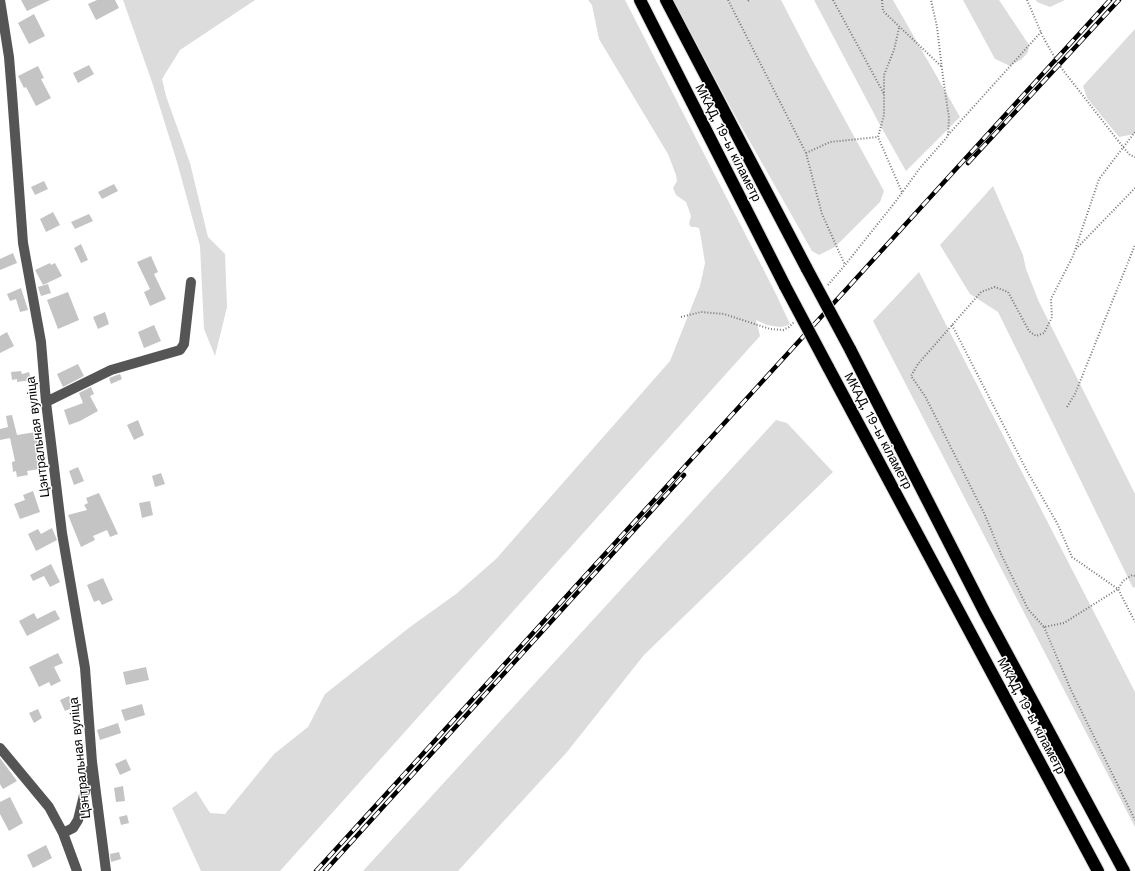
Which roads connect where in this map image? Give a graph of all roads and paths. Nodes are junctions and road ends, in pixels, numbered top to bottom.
1 (0, 0) edge
2 (640, 0) edge
3 (666, 0) edge
4 (728, 0) edge
5 (833, 0) edge
6 (882, 0) edge
7 (932, 0) edge
8 (1027, 0) edge
9 (899, 28) junction
10 (1041, 32) junction
11 (942, 68) junction
12 (884, 94) junction
13 (1135, 132) edge
14 (948, 136) junction
15 (878, 137) junction
16 (1123, 147) junction
17 (806, 153) junction
18 (1135, 157) edge
19 (1135, 188) edge
20 (902, 192) junction
21 (1135, 245) edge
22 (1075, 250) junction
23 (845, 265) junction
24 (191, 282) dead end
25 (826, 287) dead end
26 (681, 317) dead end
27 (794, 322) dead end
28 (952, 325) junction
29 (46, 402) junction
30 (1067, 407) dead end
31 (1135, 576) edge
32 (1118, 589) junction
33 (1135, 622) edge
34 (1044, 627) junction
35 (0, 748) edge
36 (92, 762) junction
37 (1135, 820) edge
38 (63, 833) junction
39 (77, 871) edge
40 (106, 871) edge
41 (1098, 871) edge
42 (1124, 871) edge

1 - 29 street, Цэнтральная вуліца
2 - 41 highway, МКАД, 19-ы кіламетр, bridge
3 - 42 highway, МКАД, 19-ы кіламетр, bridge
4 - 17 path
5 - 12 path
6 - 9 path
7 - 11 path
8 - 10 path
9 - 11 path
9 - 12 path
10 - 14 path
10 - 16 path
11 - 14 path
12 - 15 path
13 - 16 path
14 - 20 path
15 - 17 path
15 - 20 path
16 - 18 path
16 - 22 path
17 - 23 path
19 - 22 path
20 - 23 path
21 - 30 path
22 - 28 path
23 - 25 path
24 - 29 street
26 - 27 path
28 - 32 path
28 - 34 path
29 - 36 street, Цэнтральная вуліца
31 - 32 path
32 - 33 path
32 - 34 path
34 - 37 path
35 - 38 street
36 - 38 street
36 - 40 street, Цэнтральная вуліца
38 - 39 street

